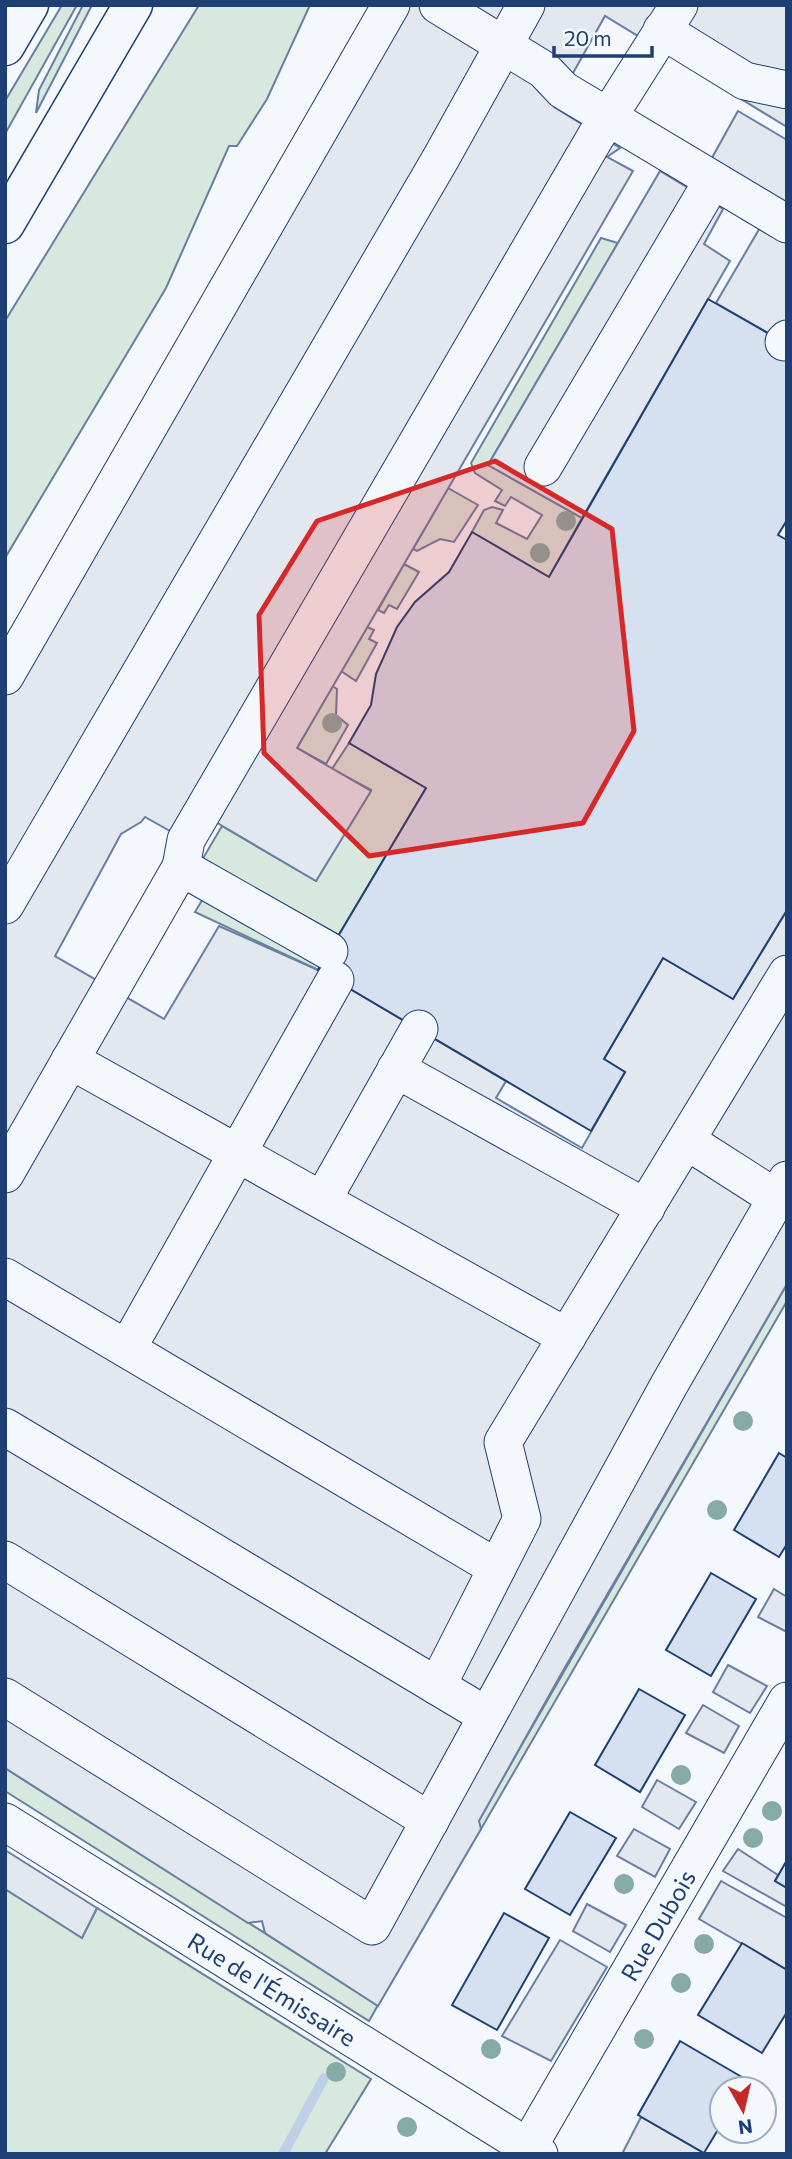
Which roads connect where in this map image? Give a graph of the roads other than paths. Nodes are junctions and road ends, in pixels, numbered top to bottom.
1 (29, 5) edge
2 (133, 5) edge
3 (391, 5) edge
4 (438, 5) edge
5 (526, 5) edge
6 (671, 18) edge
7 (504, 44) junction
8 (5, 46) edge
9 (787, 90) edge
10 (608, 118) junction
11 (713, 180) junction
12 (787, 224) edge
13 (5, 225) edge
14 (543, 467) dead end
15 (5, 676) edge
16 (181, 867) junction
17 (5, 905) edge
18 (787, 974) edge
19 (419, 1029) dead end
20 (71, 1060) junction
21 (396, 1069) junction
22 (687, 1142) junction
23 (237, 1152) junction
24 (5, 1174) edge
25 (782, 1189) edge
26 (323, 1199) junction
27 (646, 1208) junction
28 (5, 1277) edge
29 (567, 1337) junction
30 (127, 1349) junction
31 (5, 1427) edge
32 (5, 1560) edge
33 (497, 1568) junction
34 (437, 1686) junction
35 (5, 1697) edge
36 (787, 1701) edge
37 (487, 1716) junction
38 (430, 1821) junction
39 (5, 1822) edge
40 (534, 2150) edge

1 - 8 highway
2 - 13 highway
3 - 15 street
4 - 7 street
5 - 7 street
6 - 9 street
6 - 10 street
7 - 10 street
7 - 17 street
10 - 11 street
10 - 16 street
11 - 12 street
11 - 14 street
16 - 20 street
16 - 23 street
18 - 22 street
19 - 21 street
20 - 23 street
20 - 24 street
21 - 26 street
21 - 27 street
22 - 25 street
22 - 27 street
23 - 26 street
23 - 30 street
25 - 37 street
26 - 29 street
27 - 29 street
28 - 30 street
29 - 33 street
30 - 33 street
31 - 34 street
32 - 38 street
33 - 34 street
34 - 37 street
35 - 38 street
36 - 40 street, Rue Dubois
37 - 38 street
39 - 40 street, Rue de l'Émissaire

